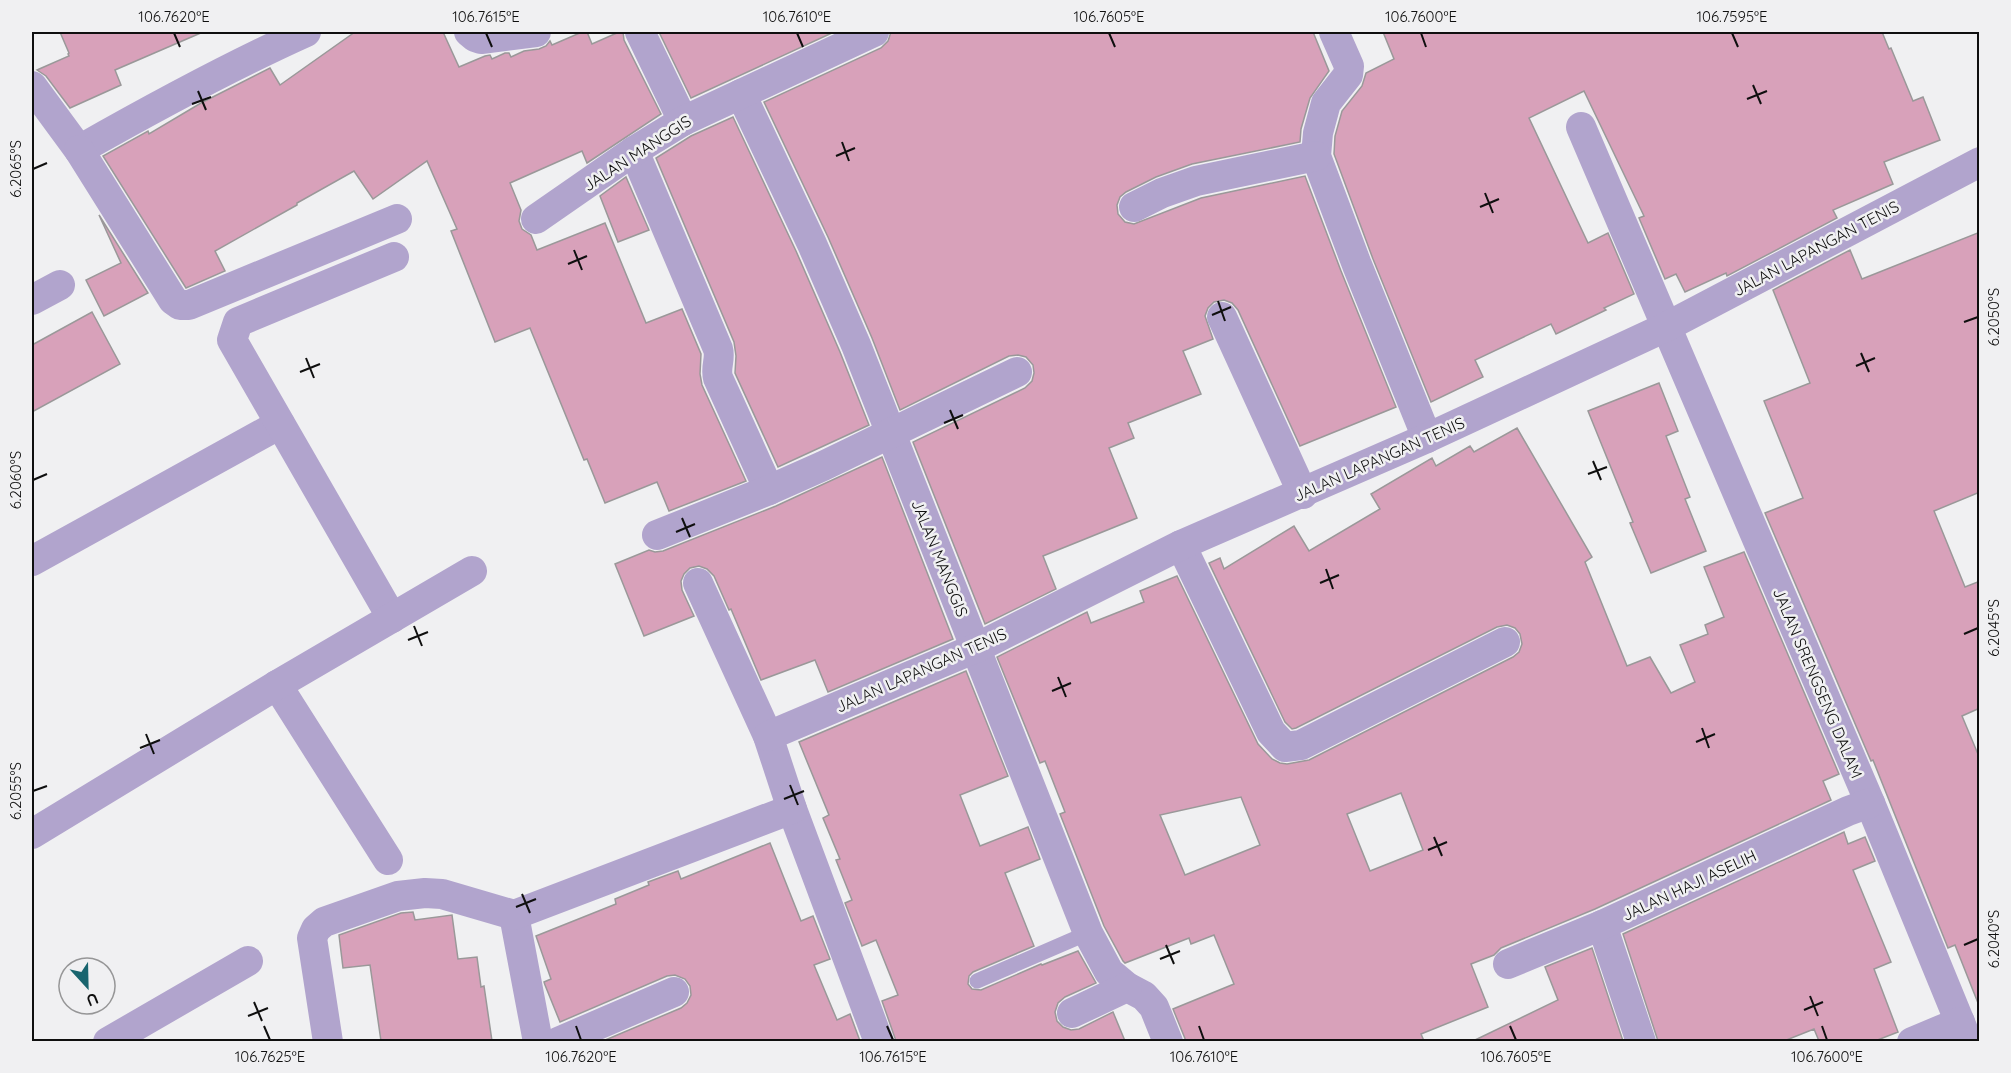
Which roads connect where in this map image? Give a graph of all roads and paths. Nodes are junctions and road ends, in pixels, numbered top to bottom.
1 (306, 32) edge
2 (469, 32) edge
3 (536, 32) edge
4 (640, 32) edge
5 (874, 32) edge
6 (1334, 32) edge
7 (32, 86) edge
8 (741, 94) junction
9 (683, 121) junction
10 (1581, 127) dead end
11 (79, 150) junction
12 (634, 151) junction
13 (1316, 156) junction
14 (1980, 162) edge
15 (1134, 207) dead end
16 (397, 219) dead end
17 (536, 219) dead end
18 (394, 257) dead end
19 (60, 285) dead end
20 (32, 300) edge
21 (1222, 317) dead end
22 (1666, 327) junction
23 (1017, 372) dead end
24 (280, 424) junction
25 (890, 434) junction
26 (1427, 438) junction
27 (769, 490) junction
28 (1303, 494) junction
29 (657, 535) dead end
30 (1181, 545) junction
31 (32, 561) edge
32 (472, 572) dead end
33 (698, 584) dead end
34 (392, 618) junction
35 (1505, 642) dead end
36 (976, 648) junction
37 (277, 685) junction
38 (768, 736) junction
39 (1870, 803) junction
40 (792, 809) junction
41 (32, 834) edge
42 (388, 860) dead end
43 (514, 915) junction
44 (1602, 925) junction
45 (1088, 933) junction
46 (248, 961) dead end
47 (1508, 964) dead end
48 (978, 981) dead end
49 (1127, 987) junction
50 (675, 992) dead end
51 (1072, 1013) dead end
52 (1964, 1032) edge
53 (108, 1041) edge
54 (328, 1041) edge
55 (538, 1041) edge
56 (558, 1041) edge
57 (879, 1041) edge
58 (1168, 1041) edge
59 (1641, 1041) edge
60 (1912, 1041) edge

1 - 11 street
2 - 3 street
4 - 9 street
5 - 8 street, JALAN MANGGIS
6 - 13 street
7 - 11 street
8 - 9 street, JALAN MANGGIS
8 - 25 street, JALAN MANGGIS
9 - 12 street, JALAN MANGGIS
10 - 22 street, JALAN SRENGSENG DALAM
11 - 16 street
12 - 17 street, JALAN MANGGIS
12 - 27 street
13 - 15 street
13 - 26 street
14 - 22 street, JALAN LAPANGAN TENIS
18 - 24 street
19 - 20 street
21 - 28 street
22 - 26 street, JALAN LAPANGAN TENIS
22 - 39 street, JALAN SRENGSENG DALAM
23 - 25 street
24 - 31 street
24 - 34 street
25 - 27 street
25 - 36 street, JALAN MANGGIS
26 - 28 street, JALAN LAPANGAN TENIS
27 - 29 street
28 - 30 street, JALAN LAPANGAN TENIS
30 - 35 street
30 - 36 street, JALAN LAPANGAN TENIS
32 - 34 street
33 - 38 street
34 - 37 street
36 - 38 street, JALAN LAPANGAN TENIS
36 - 45 street, JALAN MANGGIS
37 - 41 street
37 - 42 street
38 - 40 street
39 - 44 street, JALAN HAJI ASELIH
39 - 52 street, JALAN SRENGSENG DALAM
40 - 43 street
40 - 57 street
43 - 54 street
43 - 55 street
44 - 47 street, JALAN HAJI ASELIH
44 - 59 street
45 - 48 lane
45 - 49 street, JALAN MANGGIS
46 - 53 street
49 - 51 street
49 - 58 street, JALAN MANGGIS
50 - 56 street
52 - 60 street

